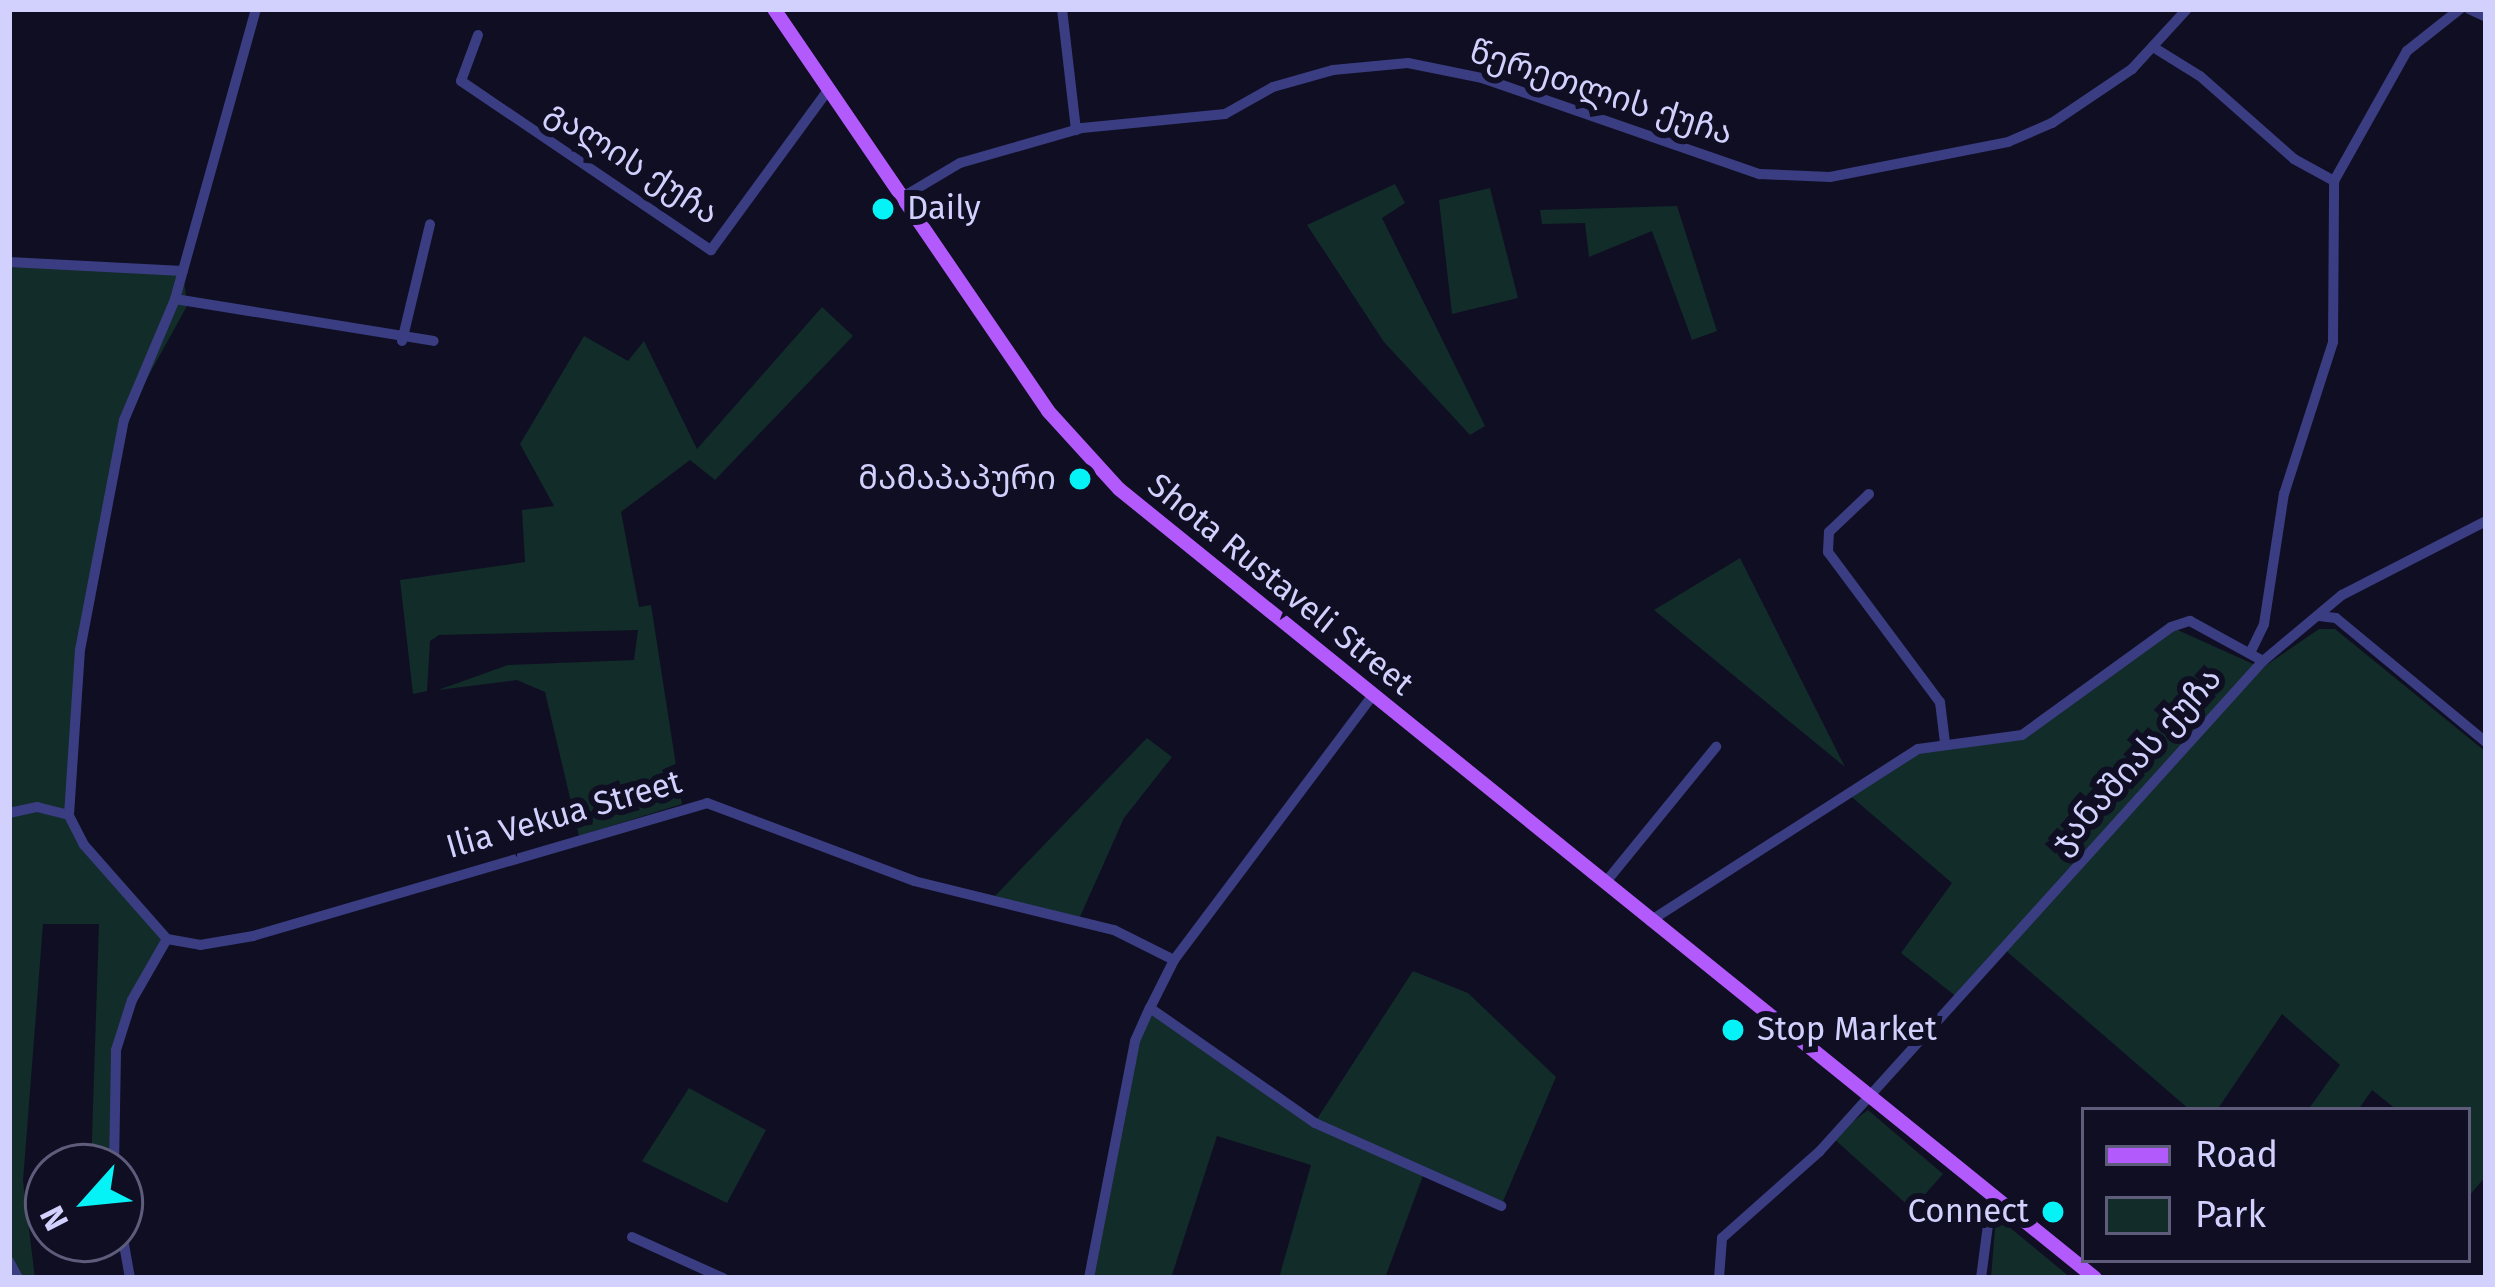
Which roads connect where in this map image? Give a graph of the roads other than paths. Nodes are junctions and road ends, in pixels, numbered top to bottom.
1 (256, 9) edge
2 (774, 9) edge
3 (1062, 9) edge
4 (2187, 9) edge
5 (2459, 9) edge
6 (2469, 9) edge
7 (2486, 17) edge
8 (478, 35) dead end
9 (2152, 47) junction
10 (828, 90) junction
11 (1076, 130) junction
12 (2335, 181) junction
13 (901, 198) junction
14 (430, 224) dead end
15 (9, 262) edge
16 (184, 271) junction
17 (175, 298) junction
18 (402, 341) junction
19 (434, 341) dead end
20 (1869, 494) dead end
21 (2486, 521) edge
22 (2319, 616) junction
23 (2250, 653) junction
24 (2263, 661) junction
25 (1373, 695) junction
26 (1945, 741) junction
27 (2486, 742) edge
28 (1716, 747) dead end
29 (9, 813) edge
30 (69, 815) junction
31 (1605, 884) junction
32 (1650, 921) junction
33 (167, 939) junction
34 (1174, 960) junction
35 (1150, 1008) junction
36 (1869, 1094) junction
37 (114, 1143) edge
38 (1993, 1194) junction
39 (1501, 1206) dead end
40 (632, 1238) dead end
41 (9, 1261) edge
42 (18, 1278) edge
43 (723, 1278) edge
44 (1089, 1278) edge
45 (1719, 1278) edge
46 (1981, 1278) edge
47 (2095, 1278) edge

1 - 16 street
2 - 10 main road, Shota Rustaveli Street
3 - 11 street
4 - 9 street, წერეთლის ქუჩა
5 - 12 street
6 - 7 street
8 - 10 street, გალის ქუჩა
9 - 11 street, წერეთლის ქუჩა
9 - 12 street
10 - 13 main road, Shota Rustaveli Street
11 - 13 street, წერეთლის ქუჩა
12 - 23 street
13 - 25 main road, Shota Rustaveli Street
14 - 18 street
15 - 16 street
16 - 17 street
17 - 18 street
17 - 30 street
18 - 19 street
20 - 26 street
21 - 22 street, ჯანაშიას ქუჩა
22 - 24 street, ჯანაშიას ქუჩა
22 - 27 street
23 - 24 street
23 - 26 street
24 - 36 street, ჯანაშიას ქუჩა
25 - 31 main road, Shota Rustaveli Street
25 - 34 street
26 - 32 street
28 - 31 street
29 - 30 street
30 - 33 street
31 - 32 main road, Shota Rustaveli Street
32 - 36 main road, Shota Rustaveli Street
33 - 34 street, Ilia Vekua Street
33 - 37 street
34 - 35 street
35 - 39 street
35 - 44 street
36 - 38 main road, Shota Rustaveli Street
36 - 45 street, ჯანაშიას ქუჩა
38 - 46 street
38 - 47 main road, Shota Rustaveli Street
40 - 43 street
41 - 42 street

